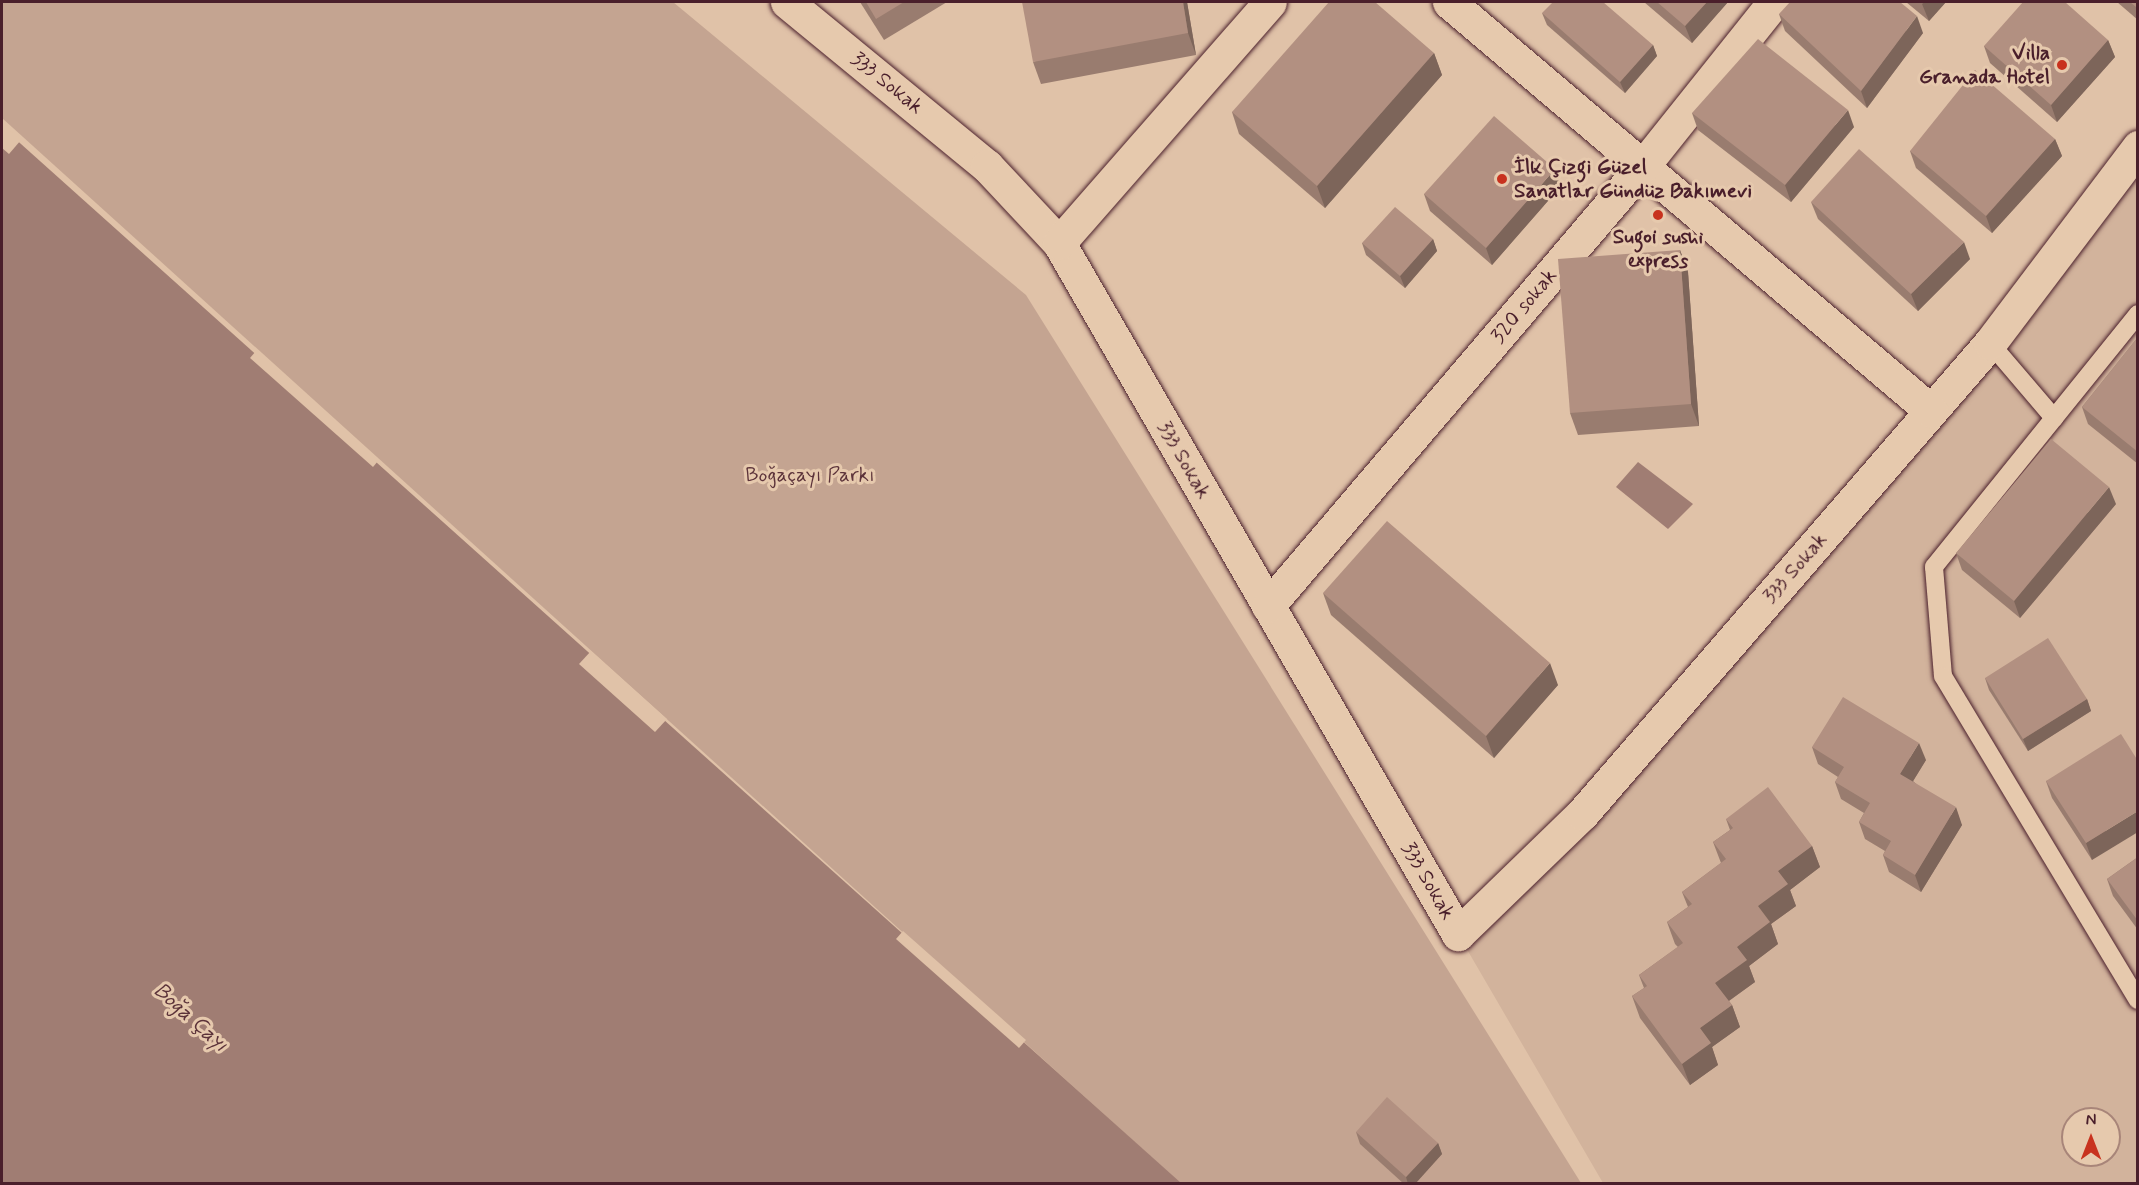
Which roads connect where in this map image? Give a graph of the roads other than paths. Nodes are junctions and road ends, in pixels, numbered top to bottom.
1 (787, 2) edge
2 (1270, 2) edge
3 (1449, 2) edge
4 (1774, 2) edge
5 (2138, 147) edge
6 (1643, 166) junction
7 (1059, 243) junction
8 (2138, 314) edge
9 (1990, 343) junction
10 (1931, 411) junction
11 (2054, 418) junction
12 (1268, 606) junction
13 (2138, 1000) edge

1 - 7 street, 333 Sokak
2 - 7 street
3 - 6 street
4 - 6 street, 320 sokak
5 - 9 street, 333 Sokak
6 - 10 street
6 - 12 street, 320 sokak
7 - 12 street, 333 Sokak
8 - 11 lane
9 - 10 street, 333 Sokak
9 - 11 lane
10 - 12 street, 333 Sokak
11 - 13 lane

